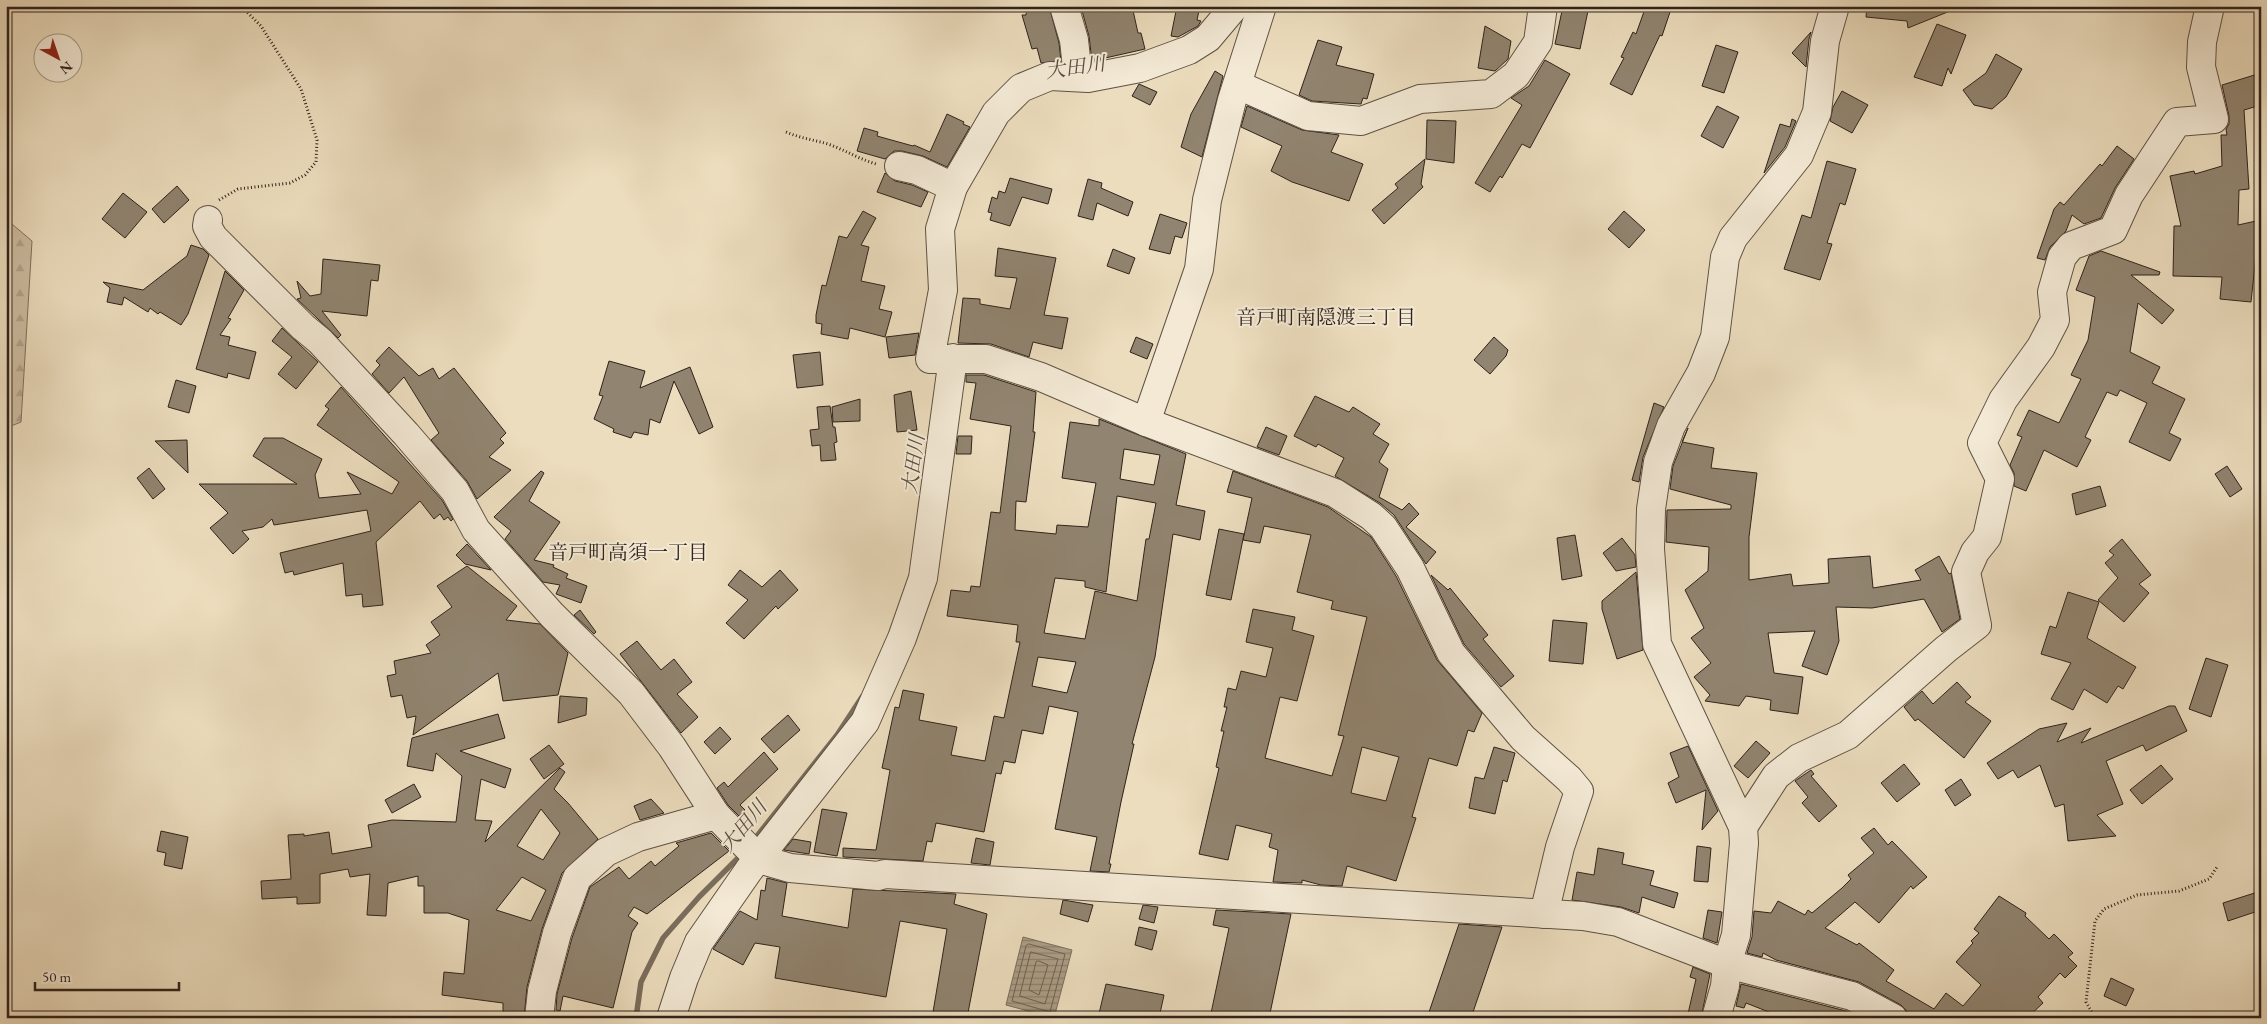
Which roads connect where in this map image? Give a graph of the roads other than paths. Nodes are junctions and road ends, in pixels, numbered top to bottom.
1 (1064, 6) edge
2 (1235, 6) edge
3 (1262, 6) edge
4 (1543, 6) edge
5 (1835, 6) edge
6 (2210, 6) edge
7 (1078, 77) junction
8 (1238, 85) junction
9 (899, 166) road end
10 (953, 187) junction
11 (208, 220) road end
12 (954, 358) junction
13 (1146, 422) junction
14 (716, 815) junction
15 (1743, 827) junction
16 (759, 859) junction
17 (1544, 914) junction
18 (1727, 964) junction
19 (538, 1018) edge
20 (671, 1018) edge
21 (1716, 1018) edge
22 (1893, 1018) edge

1 - 7 street
2 - 7 street
3 - 8 street
4 - 8 street
5 - 15 street
6 - 15 street
7 - 10 street
8 - 13 street
9 - 10 street
10 - 12 street
11 - 14 street
12 - 13 street
12 - 16 street
13 - 17 street
14 - 16 street
14 - 19 street
15 - 18 street
16 - 17 street
16 - 20 street
17 - 18 street
18 - 21 street
18 - 22 street

